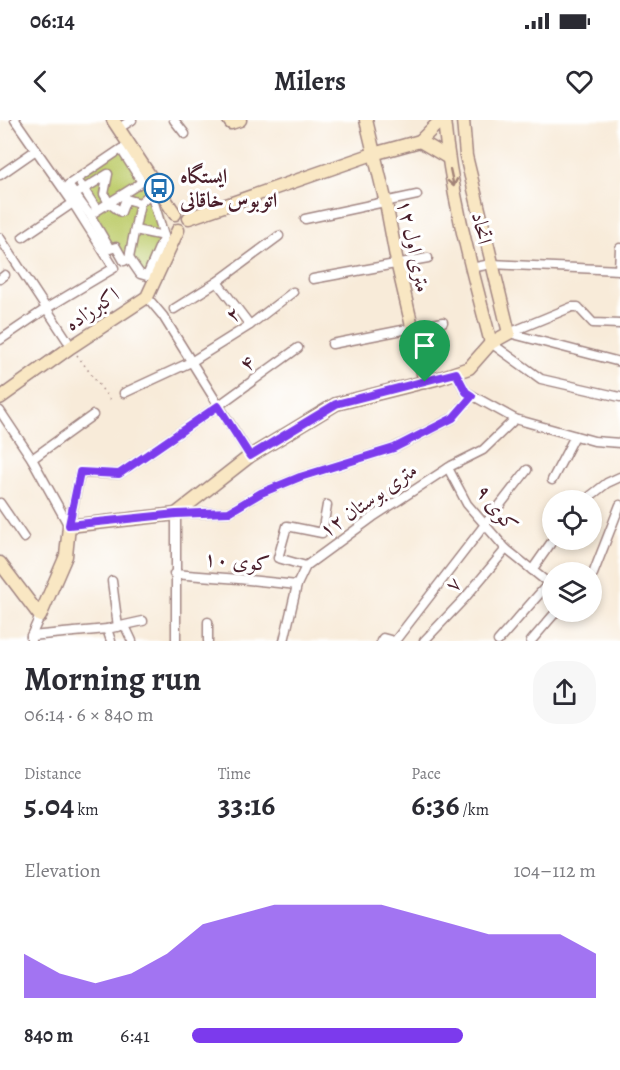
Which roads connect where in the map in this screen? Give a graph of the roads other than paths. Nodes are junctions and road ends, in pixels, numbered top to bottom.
1 (15, 120) edge
2 (132, 120) edge
3 (174, 120) edge
4 (229, 120) edge
5 (240, 120) edge
6 (366, 120) edge
7 (443, 120) edge
8 (463, 120) edge
9 (116, 124) edge
10 (184, 134) dead end
11 (420, 141) junction
12 (36, 150) junction
13 (373, 154) junction
14 (447, 157) junction
15 (0, 175) edge
16 (417, 195) dead end
17 (78, 196) junction
18 (109, 203) junction
19 (140, 203) junction
20 (386, 203) junction
21 (94, 213) junction
22 (175, 214) junction
23 (189, 218) junction
24 (305, 219) dead end
25 (135, 230) junction
26 (178, 230) junction
27 (164, 236) junction
28 (279, 236) dead end
29 (22, 237) dead end
30 (0, 238) edge
31 (620, 248) edge
32 (129, 258) junction
33 (428, 258) dead end
34 (397, 262) junction
35 (491, 264) junction
36 (471, 268) junction
37 (619, 270) edge
38 (313, 279) dead end
39 (217, 282) junction
40 (293, 292) dead end
41 (147, 297) junction
42 (47, 308) junction
43 (174, 309) dead end
44 (443, 322) dead end
45 (620, 324) edge
46 (250, 325) junction
47 (412, 328) junction
48 (509, 333) junction
49 (0, 340) edge
50 (491, 343) junction
51 (69, 344) junction
52 (332, 344) dead end
53 (298, 348) dead end
54 (191, 362) junction
55 (620, 362) edge
56 (456, 373) junction
57 (425, 382) junction
58 (124, 393) dead end
59 (472, 396) junction
60 (620, 397) edge
61 (0, 398) edge
62 (218, 406) junction
63 (0, 411) edge
64 (93, 415) dead end
65 (515, 419) junction
66 (575, 436) junction
67 (620, 443) edge
68 (250, 456) junction
69 (32, 459) junction
70 (448, 468) junction
71 (527, 470) dead end
72 (620, 477) edge
73 (552, 480) dead end
74 (598, 490) edge
75 (0, 503) edge
76 (327, 505) dead end
77 (620, 505) edge
78 (176, 514) junction
79 (485, 524) junction
80 (69, 525) junction
81 (24, 538) dead end
82 (506, 549) junction
83 (547, 550) edge
84 (598, 562) edge
85 (0, 563) edge
86 (306, 566) junction
87 (532, 570) junction
88 (174, 574) junction
89 (542, 578) edge
90 (112, 580) dead end
91 (297, 585) junction
92 (542, 594) edge
93 (40, 616) junction
94 (143, 621) dead end
95 (208, 622) dead end
96 (547, 622) edge
97 (122, 626) junction
98 (107, 629) junction
99 (31, 638) edge
100 (111, 641) edge
101 (132, 641) edge
102 (176, 641) edge
103 (208, 641) edge
104 (284, 641) edge
105 (381, 641) edge
106 (394, 641) edge
107 (424, 641) edge
108 (498, 641) edge
109 (531, 641) edge

1 - 12 street
2 - 9 street
3 - 10 street
4 - 5 street
6 - 13 street, ۱۲ متری اول
7 - 11 street
7 - 14 street, اتحاد
8 - 35 street, اتحاد
9 - 22 street
11 - 13 street
11 - 14 street
12 - 15 street
12 - 17 street
13 - 20 street, ۱۲ متری اول
13 - 23 street
14 -> 36 street, اتحاد
16 - 20 street
17 - 18 street
17 - 18 street
17 - 21 street
17 - 29 street
17 - 42 street
18 - 19 street
18 - 21 street
19 - 25 street
19 - 27 street
20 - 24 street
20 - 34 street, ۱۲ متری اول
21 - 32 street
22 - 23 street
22 - 26 street
23 - 26 street
25 - 27 street
25 - 32 street
26 - 41 street, اکبرزاده
27 - 32 street
28 - 39 street
30 - 42 street
31 - 37 street
33 - 34 street
34 - 38 street
34 - 47 street, ۱۲ متری اول
35 - 36 street
35 - 37 street
35 - 48 street, اتحاد
36 - 50 street, اتحاد
39 - 43 street
39 - 46 street
40 - 46 street, ۲
41 - 51 street, اکبرزاده
41 - 54 street
42 - 49 street
42 - 51 street
44 - 47 street
45 - 48 street
46 - 54 street, ۲
47 - 52 street
47 - 57 street, ۱۲ متری اول
48 - 50 street
48 - 55 street
50 - 56 street
50 - 60 street
51 - 61 street, اکبرزاده
53 - 62 street, ۴
54 - 58 street, ۲
54 - 62 street
56 - 57 street
56 - 59 street
57 - 68 street
59 - 65 street
59 - 78 street
62 - 68 street
62 - 80 street, ۴
63 - 69 street
64 - 69 street
65 - 66 street
65 - 70 street, ۱۲ متری بوستان
66 - 67 street
66 - 73 street
68 - 78 street
69 - 80 street
70 - 79 street, کوی ۹
70 - 86 street, ۱۲ متری بوستان
71 - 79 street
72 - 74 street
75 - 81 street
76 - 86 street
77 - 84 street
78 - 80 street
78 - 88 street
79 - 82 street, کوی ۹
79 - 106 street
80 - 93 street
82 - 87 street, کوی ۹
82 - 107 street, ۷
83 - 87 street
85 - 93 street
86 - 91 street, ۱۲ متری بوستان
87 - 89 street, کوی ۹
88 - 91 street, کوی ۱۰
88 - 102 street
90 - 97 street
91 - 104 street, ۱۲ متری بوستان
92 - 108 street
93 - 99 street
94 - 97 street
95 - 103 street
96 - 109 street
97 - 98 street
97 - 101 street
98 - 99 street
98 - 100 street
105 - 106 street

